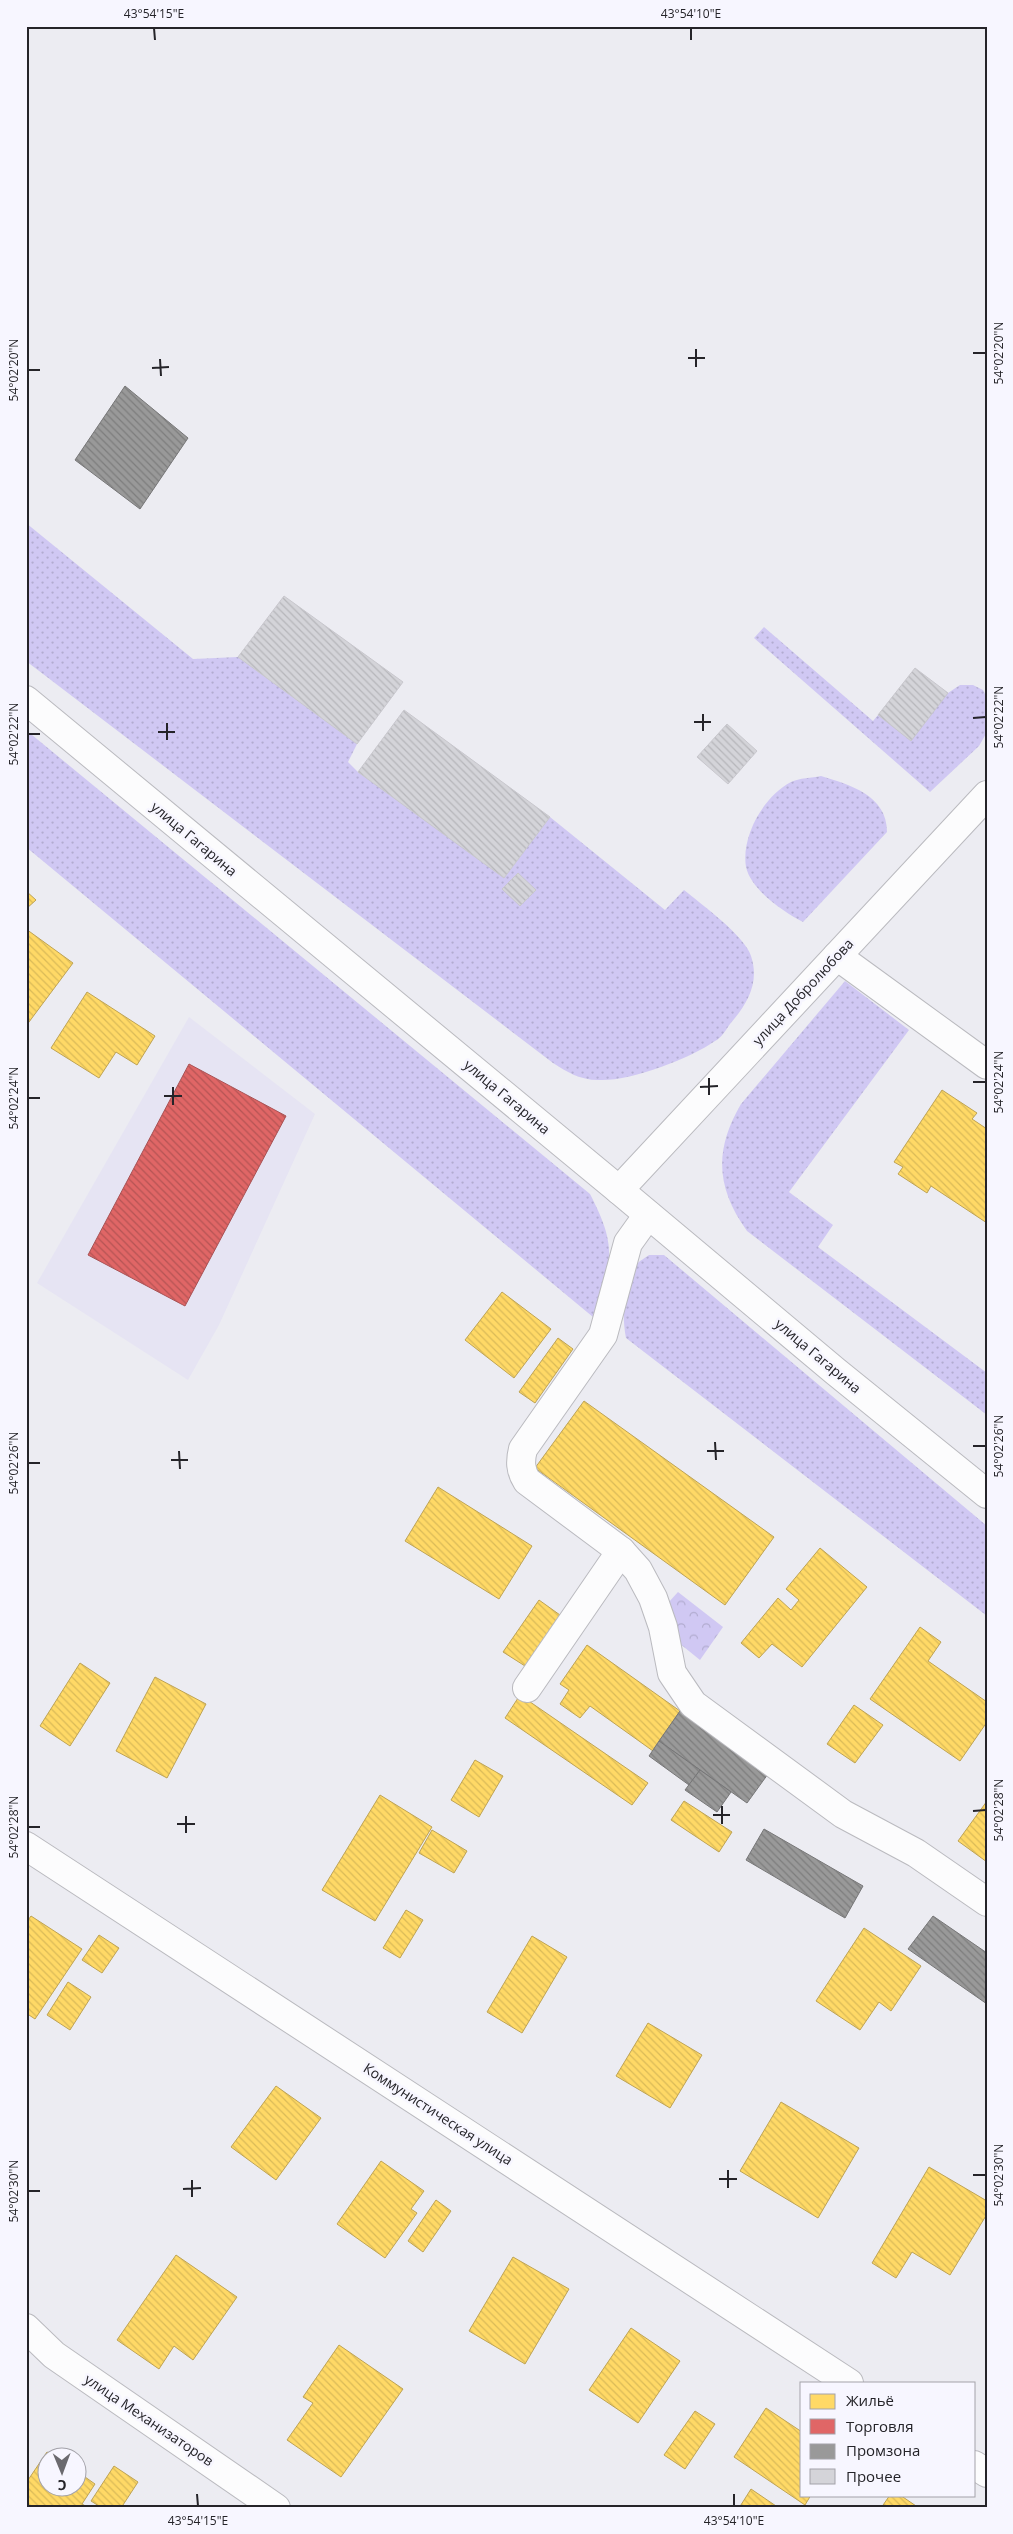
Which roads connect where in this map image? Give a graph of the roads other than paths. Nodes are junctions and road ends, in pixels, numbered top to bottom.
1 (26, 700) edge
2 (987, 795) edge
3 (837, 956) junction
4 (987, 1065) edge
5 (619, 1190) junction
6 (648, 1215) junction
7 (987, 1494) edge
8 (621, 1551) junction
9 (527, 1688) dead end
10 (26, 1846) edge
11 (987, 1902) edge
12 (26, 2328) edge
13 (847, 2382) edge
14 (976, 2466) edge
15 (987, 2473) edge
16 (276, 2508) edge

1 - 5 street, улица Гагарина
2 - 3 street, улица Добролюбова
3 - 4 street
3 - 5 street, улица Добролюбова
5 - 6 street, улица Гагарина
6 - 7 street, улица Гагарина
6 - 8 street
8 - 9 street
8 - 11 street
10 - 13 street, Коммунистическая улица
12 - 16 street, улица Механизаторов
14 - 15 street

